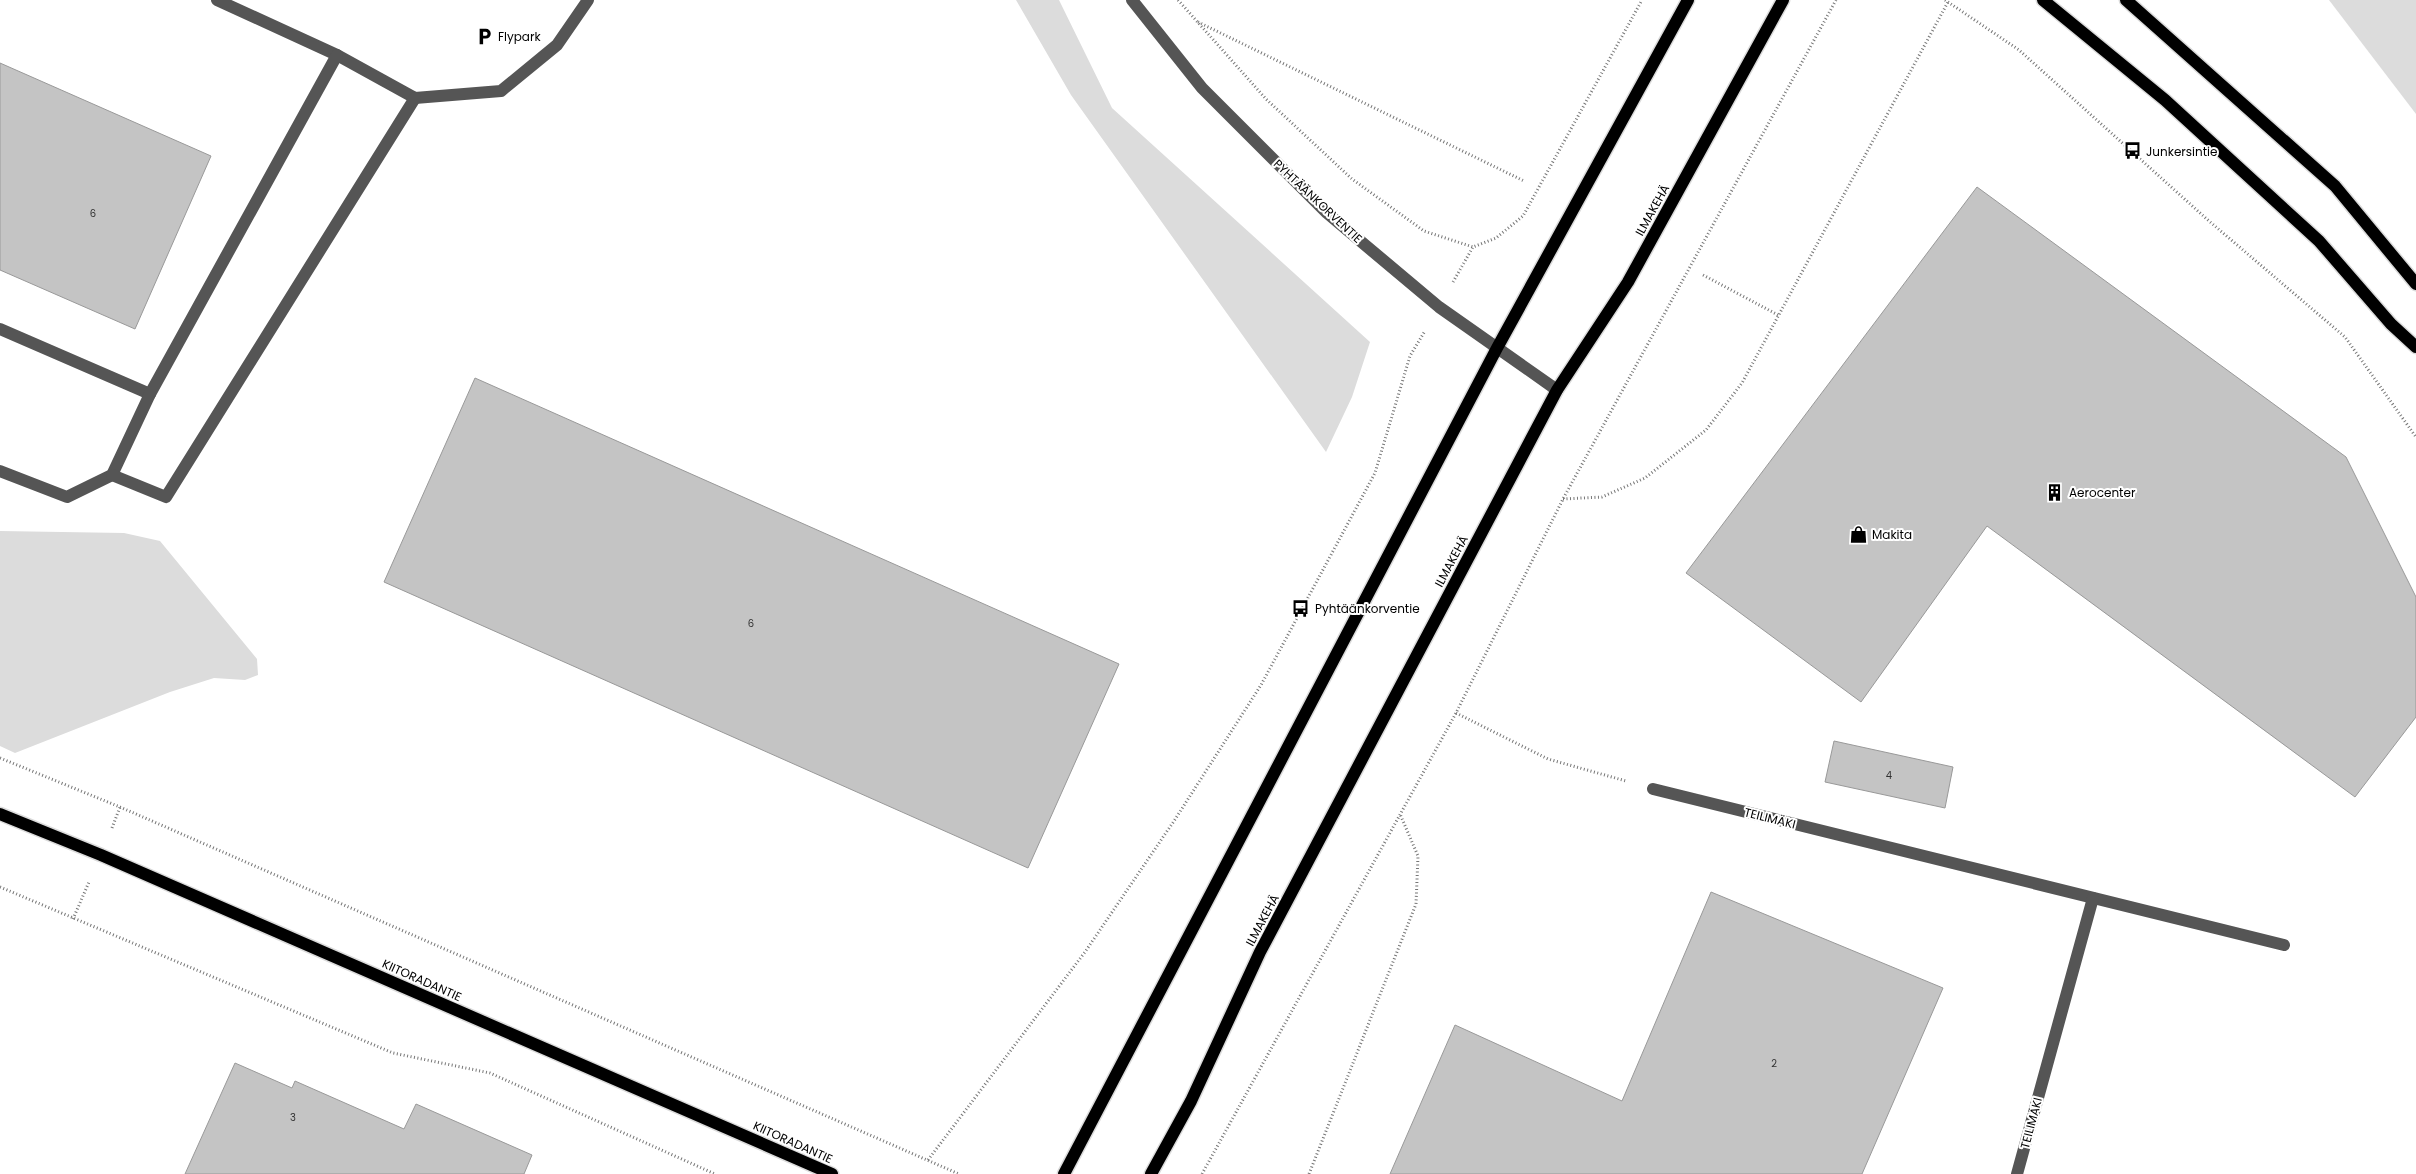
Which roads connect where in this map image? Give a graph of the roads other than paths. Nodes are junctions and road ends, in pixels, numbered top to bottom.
1 (217, 0) edge
2 (588, 0) edge
3 (1132, 0) edge
4 (1688, 0) edge
5 (1783, 0) edge
6 (2043, 0) edge
7 (2126, 0) edge
8 (337, 55) junction
9 (415, 98) junction
10 (2416, 284) edge
11 (0, 329) edge
12 (2416, 347) edge
13 (1497, 348) junction
14 (1557, 390) junction
15 (150, 394) junction
16 (0, 471) edge
17 (112, 475) junction
18 (1653, 789) road end
19 (0, 814) edge
20 (2093, 898) junction
21 (2284, 945) dead end
22 (832, 1174) edge
23 (1064, 1174) edge
24 (1151, 1174) edge
25 (2017, 1174) edge

1 - 8 street
2 - 9 street
3 - 13 street, PYHTÄÄNKORVENTIE
4 - 13 main road
5 - 14 main road, ILMAKEHÄ
6 - 12 main road
7 - 10 main road
8 - 9 street
8 - 15 street
9 - 17 street
11 - 15 street
13 - 14 street, PYHTÄÄNKORVENTIE
13 - 23 main road
14 - 24 main road, ILMAKEHÄ
15 - 17 street
16 - 17 street
18 - 20 street, TEILIMÄKI
19 - 22 main road, KIITORADANTIE
20 - 21 street, TEILIMÄKI
20 - 25 street, TEILIMÄKI

